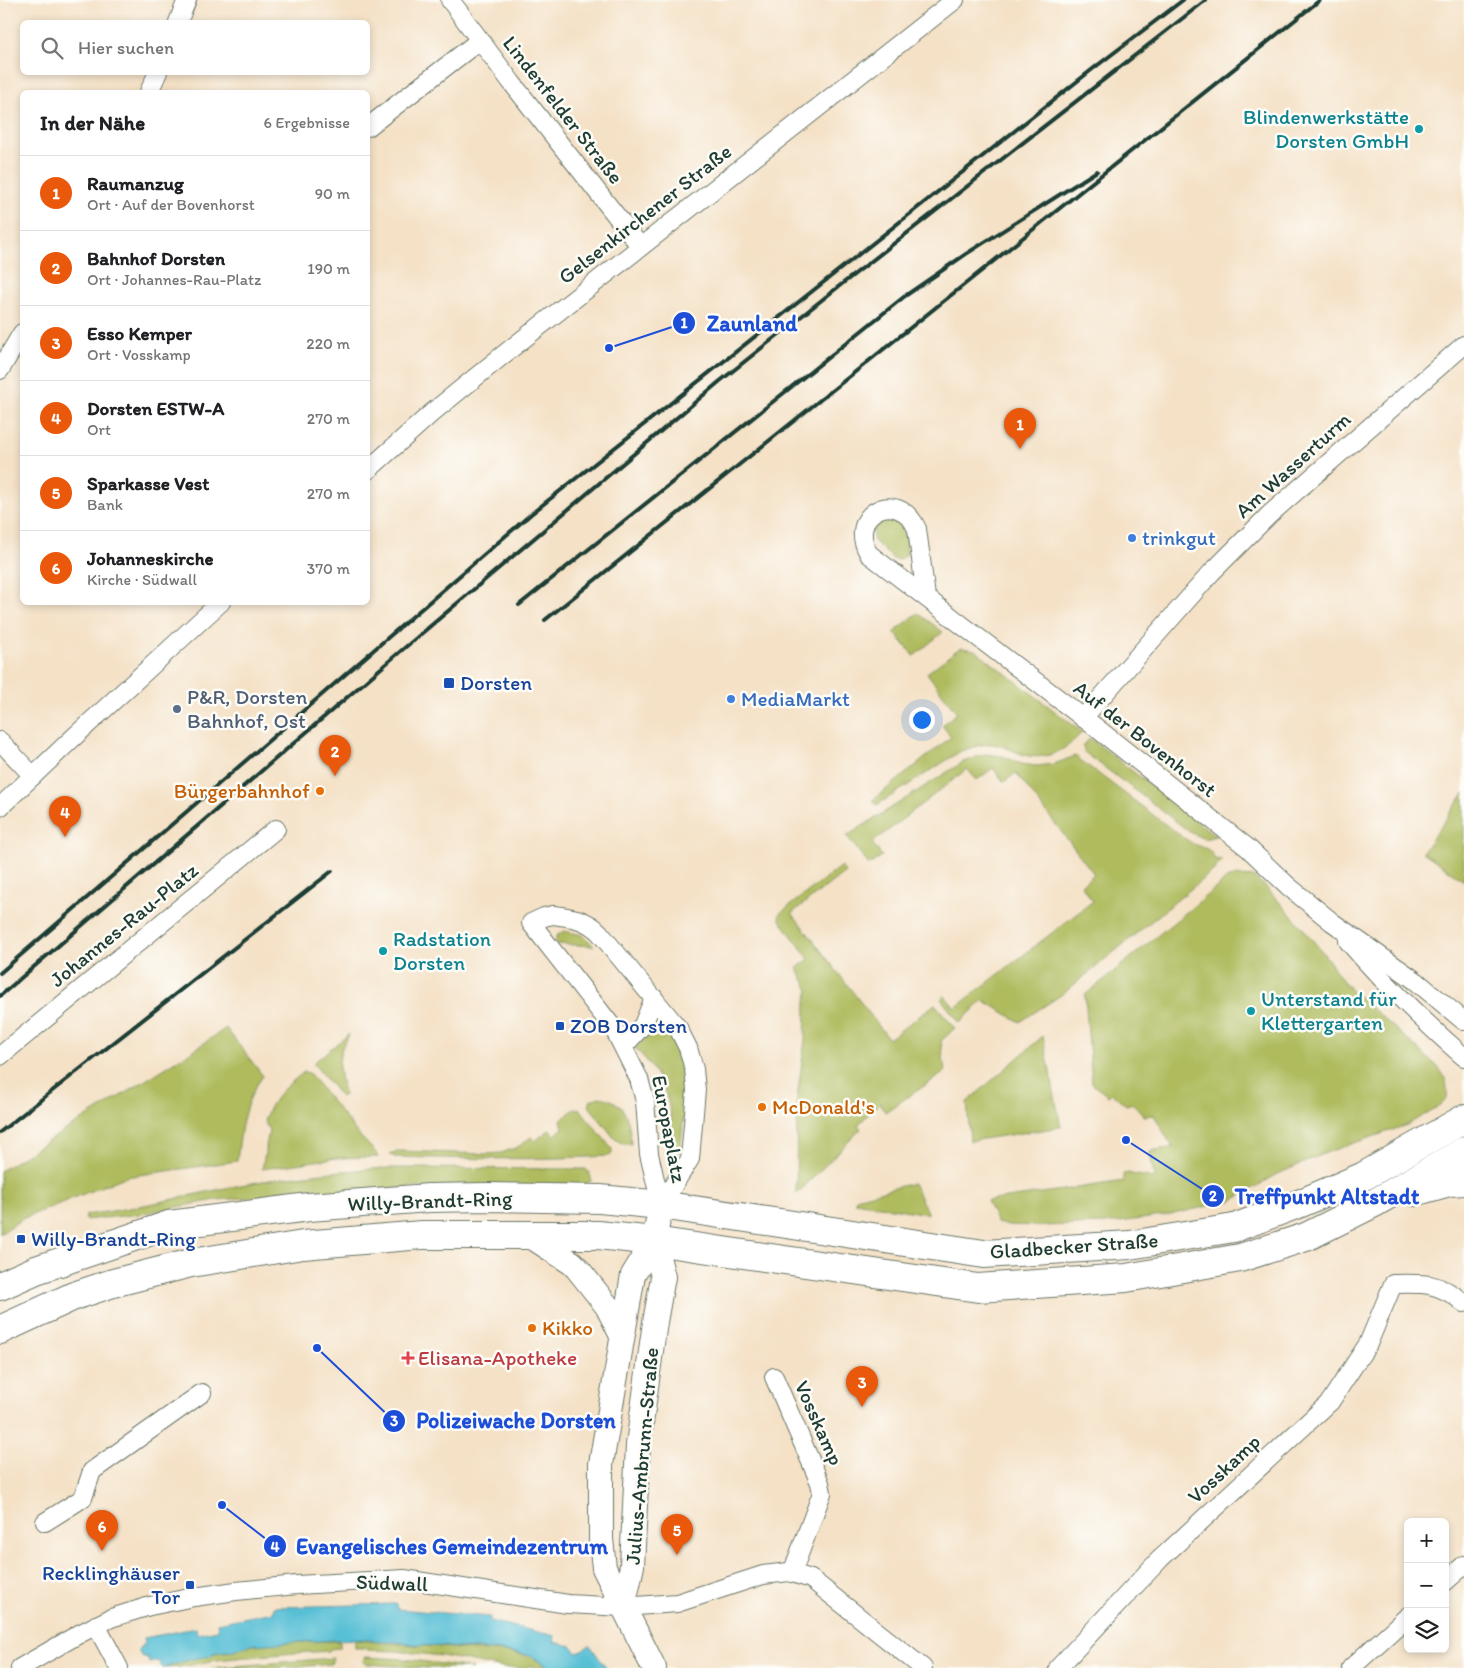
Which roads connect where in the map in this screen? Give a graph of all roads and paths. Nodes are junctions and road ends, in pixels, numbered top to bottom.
1 (187, 0) edge
2 (450, 0) edge
3 (955, 0) edge
4 (179, 20) edge
5 (480, 40) junction
6 (157, 75) edge
7 (150, 90) edge
8 (370, 125) edge
9 (640, 246) junction
10 (20, 336) edge
11 (1464, 345) edge
12 (0, 370) edge
13 (370, 467) edge
14 (926, 597) junction
15 (218, 605) edge
16 (1083, 718) junction
17 (0, 741) edge
18 (33, 776) junction
19 (0, 807) edge
20 (276, 829) dead end
21 (1332, 922) junction
22 (654, 998) junction
23 (1464, 1021) edge
24 (624, 1046) junction
25 (0, 1056) edge
26 (1464, 1057) edge
27 (1464, 1119) edge
28 (1464, 1152) edge
29 (1464, 1181) edge
30 (1376, 1202) junction
31 (661, 1205) junction
32 (529, 1235) junction
33 (654, 1241) junction
34 (0, 1286) edge
35 (1464, 1303) edge
36 (0, 1330) edge
37 (622, 1336) junction
38 (774, 1377) dead end
39 (202, 1394) dead end
40 (45, 1522) dead end
41 (1464, 1565) edge
42 (792, 1572) junction
43 (1449, 1578) edge
44 (623, 1607) junction
45 (1404, 1620) edge
46 (104, 1621) junction
47 (26, 1664) edge
48 (119, 1668) edge
49 (654, 1668) edge
50 (923, 1668) edge
51 (1058, 1668) edge
52 (1351, 1668) edge

1 - 4 street
2 - 5 street, Lindenfelder Straße
3 - 9 street, Gelsenkirchener Straße
5 - 8 street
5 - 9 street, Lindenfelder Straße
6 - 7 street
9 - 13 street, Gelsenkirchener Straße
10 - 12 street
11 - 16 street, Am Wasserturm
14 - 14 street, Auf der Bovenhorst
14 - 16 street, Auf der Bovenhorst
15 - 18 street
16 - 21 street, Auf der Bovenhorst
17 - 18 street
18 - 19 street
20 - 25 street, Johannes-Rau-Platz
21 - 23 street, Auf der Bovenhorst
21 - 26 street, Auf der Bovenhorst
22 - 24 street
22 - 24 street, Europaplatz
22 - 31 street, Europaplatz
24 - 31 street, Europaplatz
27 - 31 main road, Gladbecker Straße
28 - 30 main road
29 - 30 main road
30 - 33 main road, Gladbecker Straße
31 - 33 main road
31 - 34 main road, Willy-Brandt-Ring
32 - 33 main road, Willy-Brandt-Ring
32 - 36 main road, Willy-Brandt-Ring
32 - 37 main road
33 - 37 main road, Julius-Ambrunn-Straße
33 - 44 main road, Julius-Ambrunn-Straße
35 - 51 street, Vosskamp
37 - 44 main road, Julius-Ambrunn-Straße
38 - 42 street, Vosskamp
39 - 40 street
41 - 43 street
42 - 44 street
42 - 50 street
44 - 46 street, Südwall
44 - 49 main road
45 - 52 street
46 - 47 street, Südwall
46 - 48 street

